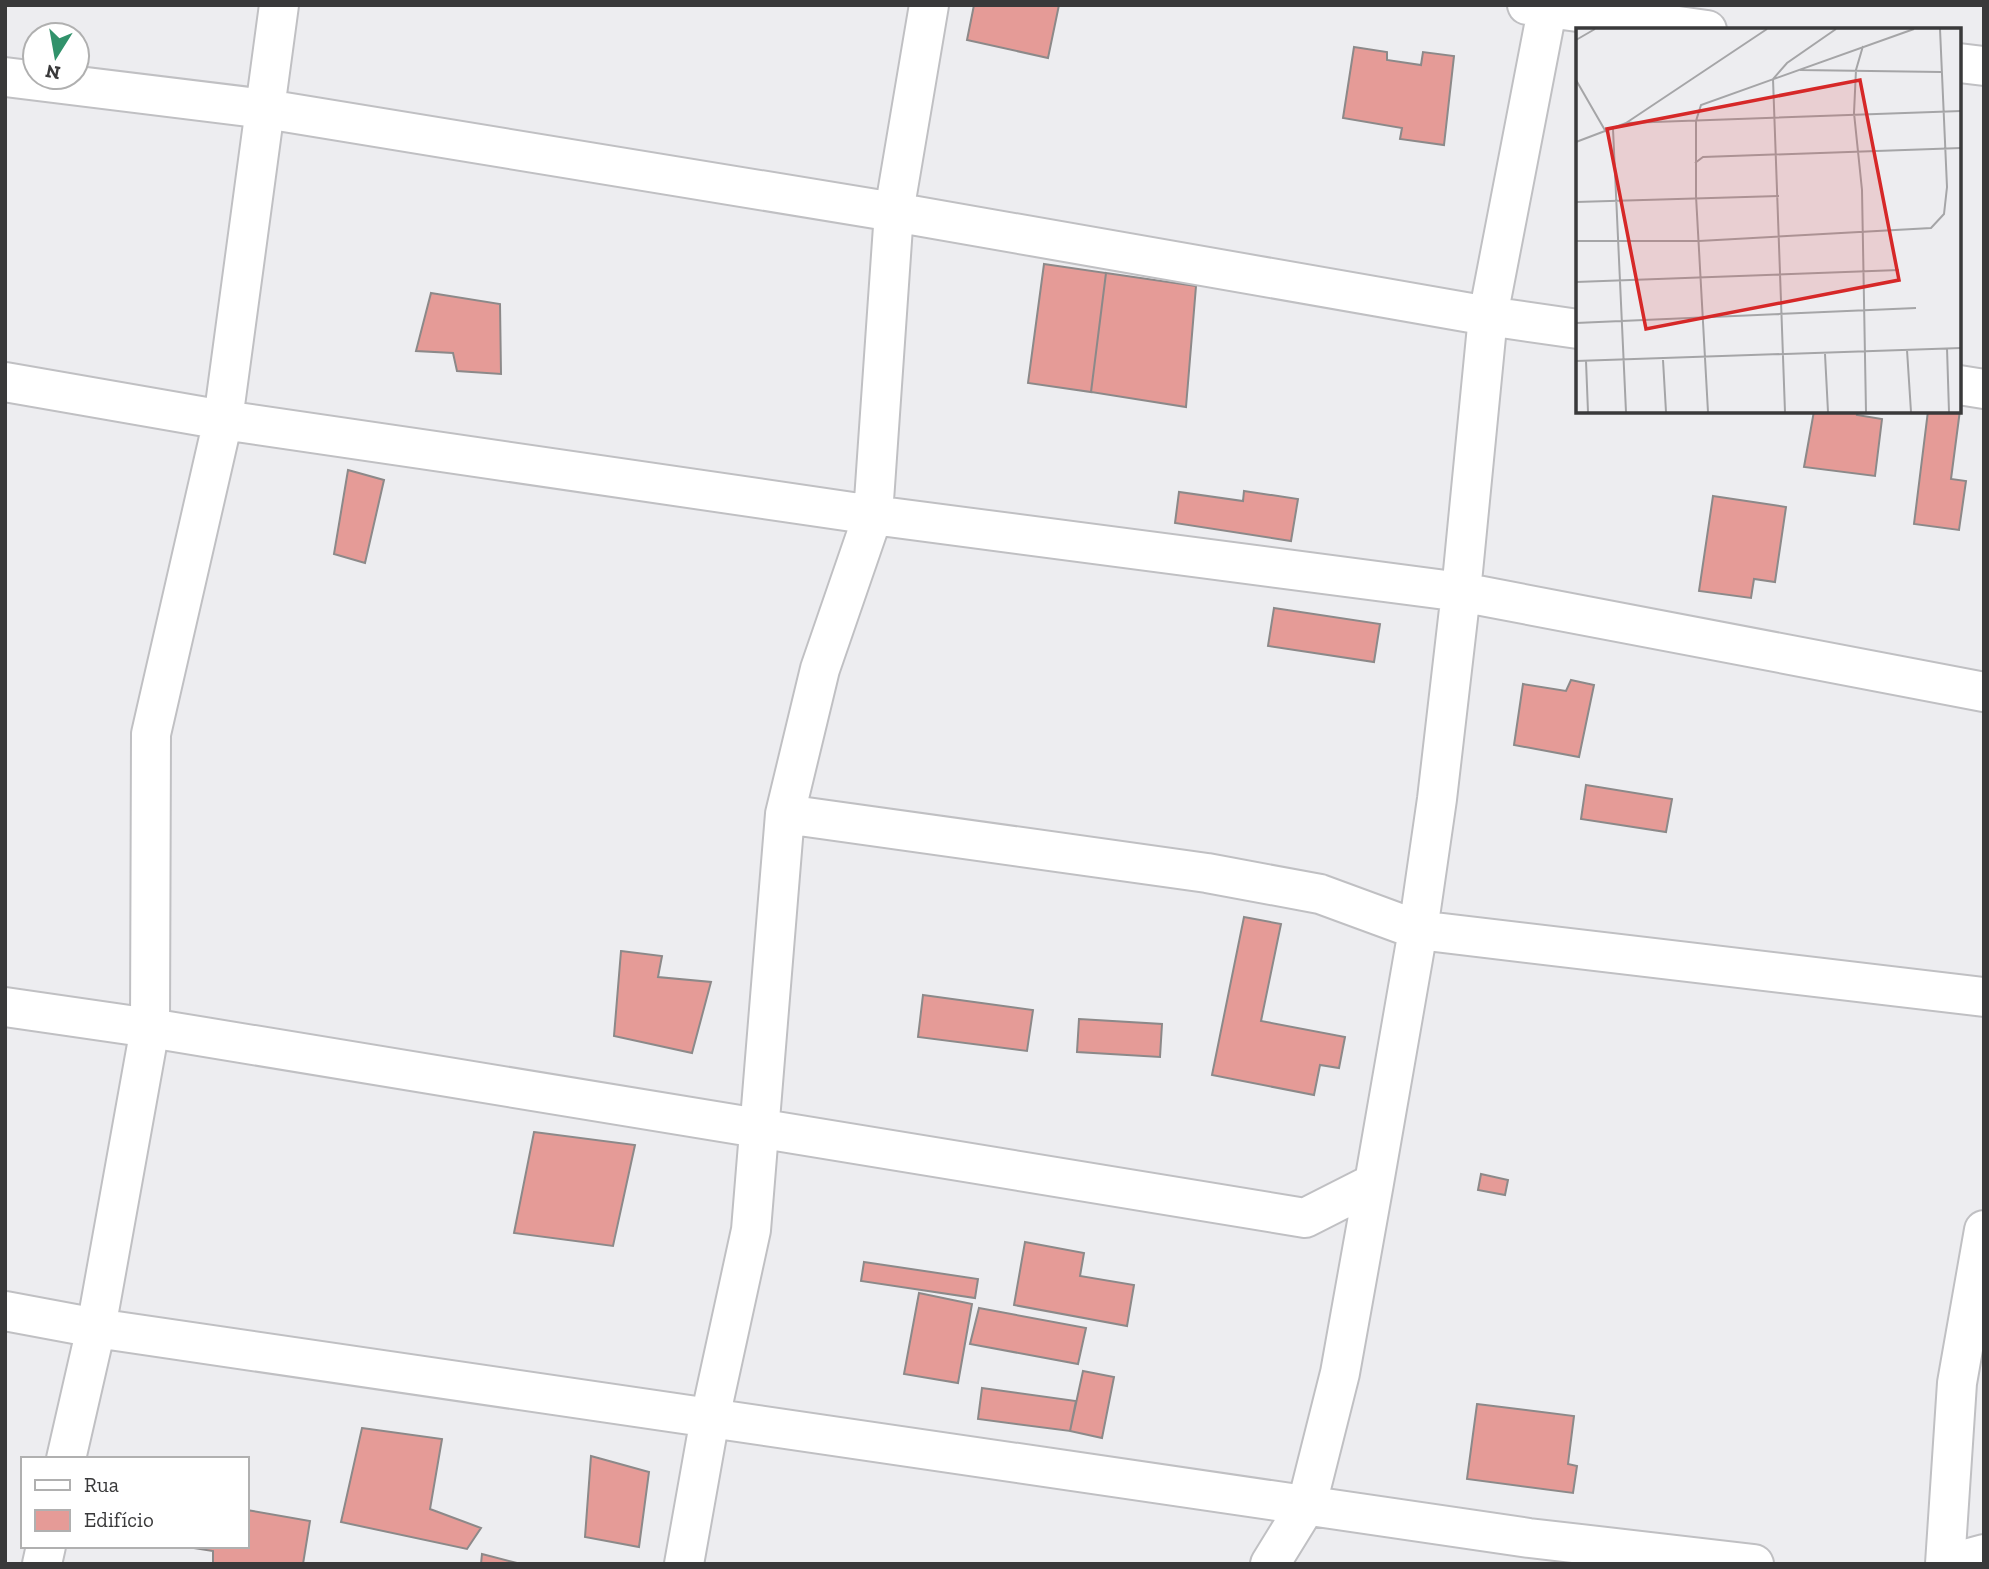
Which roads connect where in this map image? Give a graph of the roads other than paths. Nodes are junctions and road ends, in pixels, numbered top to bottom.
1 (279, 5) edge
2 (929, 5) edge
3 (1541, 6) edge
4 (1693, 28) edge
5 (1961, 63) edge
6 (1984, 66) edge
7 (5, 77) edge
8 (266, 109) junction
9 (894, 212) junction
10 (1488, 316) junction
11 (1576, 329) edge
12 (5, 382) edge
13 (1961, 385) edge
14 (1984, 389) edge
15 (223, 420) junction
16 (873, 515) junction
17 (1461, 592) junction
18 (1984, 692) edge
19 (785, 814) junction
20 (1418, 930) junction
21 (1984, 997) edge
22 (5, 1007) edge
23 (150, 1028) junction
24 (758, 1129) junction
25 (1374, 1183) junction
26 (1984, 1230) edge
27 (5, 1311) edge
28 (96, 1328) junction
29 (710, 1418) junction
30 (66, 1457) edge
31 (1307, 1504) junction
32 (1984, 1555) edge
33 (684, 1564) edge
34 (1270, 1564) edge
35 (1754, 1564) edge
36 (1946, 1564) edge

1 - 8 street
2 - 9 street
3 - 4 street
3 - 10 street
5 - 6 street
7 - 8 street
8 - 9 street
8 - 15 street
9 - 10 street
9 - 16 street
10 - 11 street
10 - 17 street
12 - 15 street
13 - 14 street
15 - 16 street
15 - 23 street
16 - 17 street
16 - 19 street
17 - 18 street
17 - 20 street
19 - 20 street
19 - 24 street
20 - 21 street
20 - 25 street
22 - 23 street
23 - 24 street
23 - 28 street
24 - 25 street
24 - 29 street
25 - 31 street
26 - 36 street
27 - 28 street
28 - 29 street
28 - 30 street
29 - 31 street
29 - 33 street
31 - 34 street
31 - 35 street
32 - 36 street

